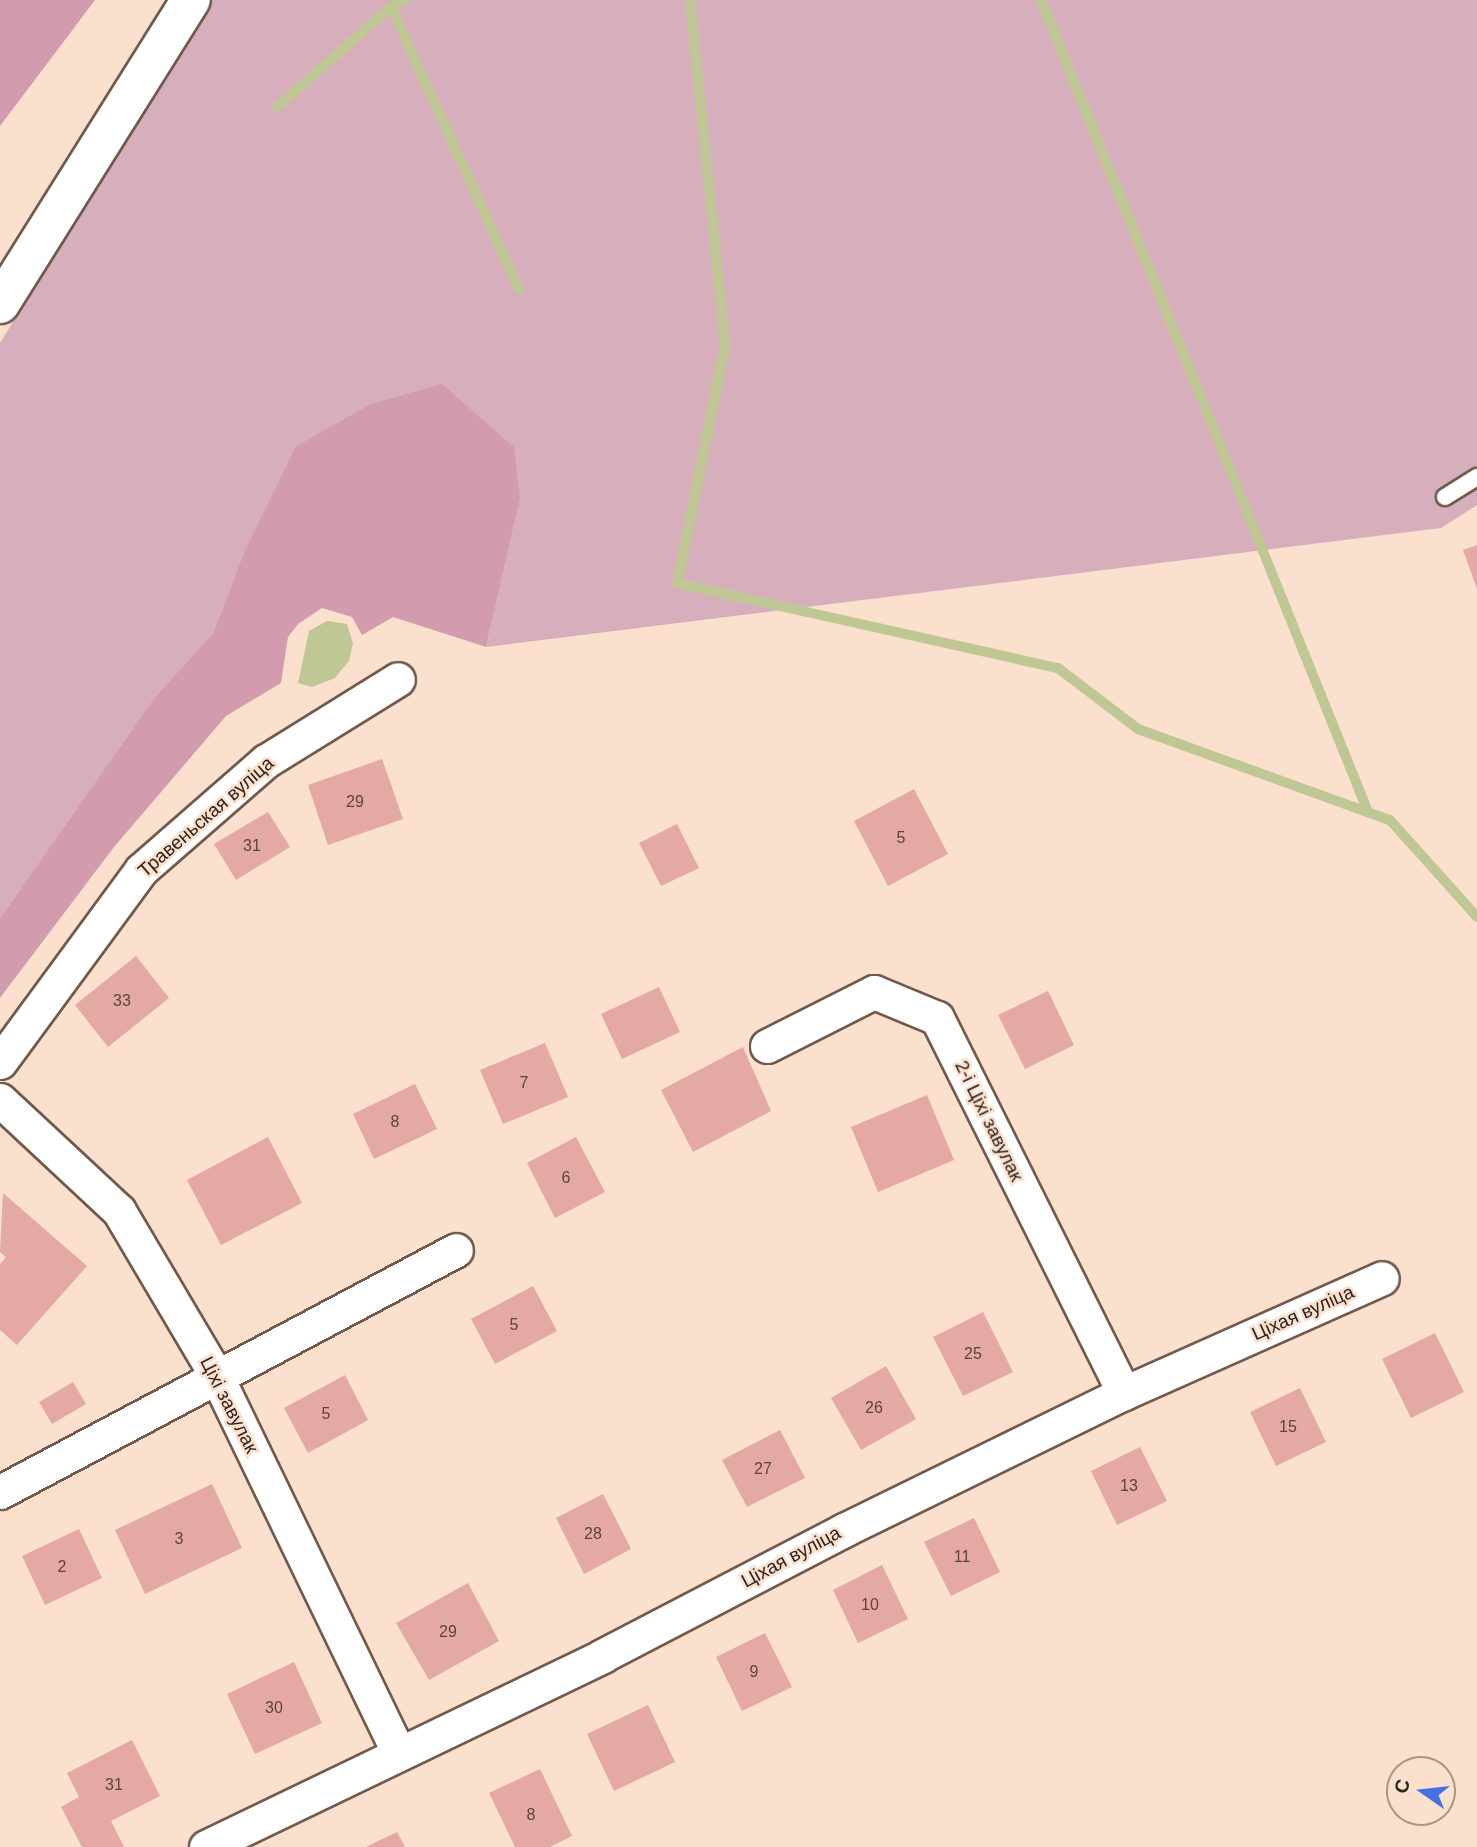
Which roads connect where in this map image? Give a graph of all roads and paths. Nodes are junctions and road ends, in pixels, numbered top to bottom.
1 (191, 0) edge
2 (0, 304) edge
3 (1477, 477) edge
4 (1445, 497) dead end
5 (398, 680) dead end
6 (767, 1046) dead end
7 (0, 1062) edge
8 (0, 1100) edge
9 (456, 1250) dead end
10 (1382, 1278) dead end
11 (216, 1375) junction
12 (1124, 1393) junction
13 (0, 1492) edge
14 (398, 1752) junction
15 (206, 1847) edge

1 - 2 main road
3 - 4 lane
5 - 7 street, Травеньская вуліца
6 - 12 street, 2-і Ціхі завулак
8 - 11 street, Ціхі завулак
9 - 11 street
10 - 12 street, Ціхая вуліца
11 - 13 street
11 - 14 street, Ціхі завулак
12 - 14 street, Ціхая вуліца
14 - 15 street, Ціхая вуліца

